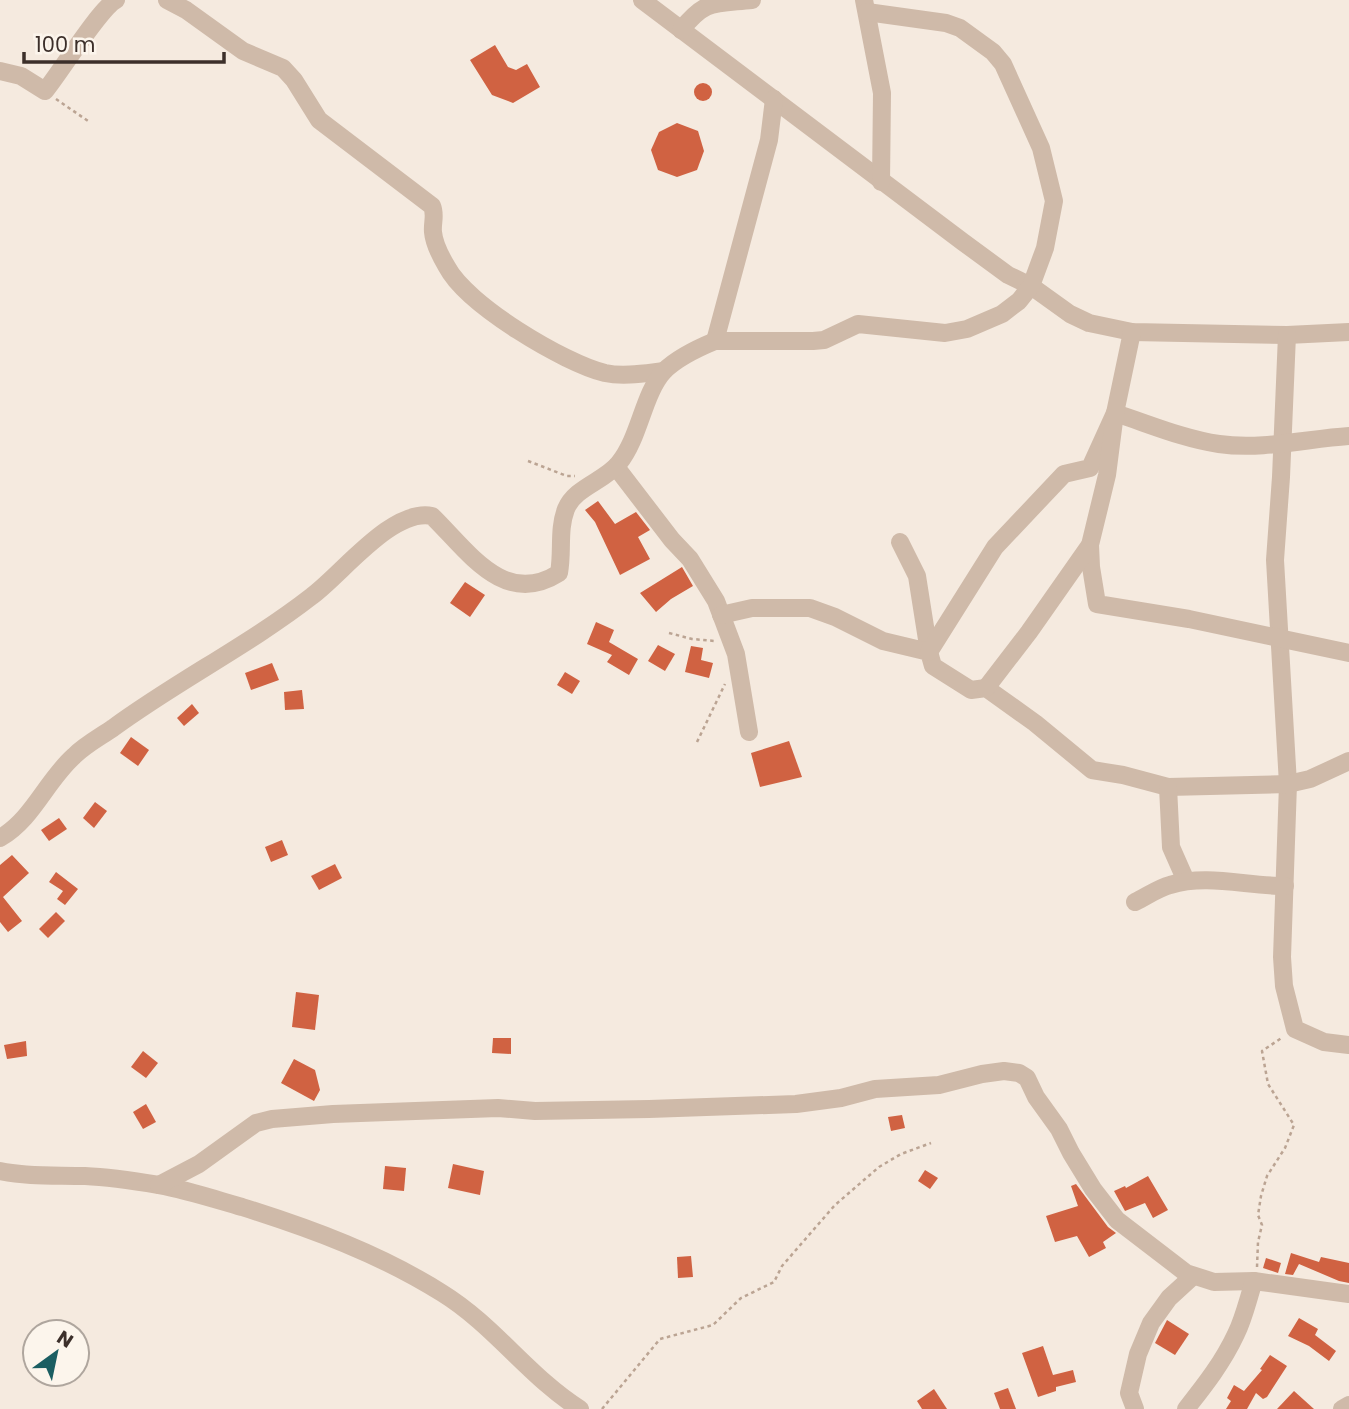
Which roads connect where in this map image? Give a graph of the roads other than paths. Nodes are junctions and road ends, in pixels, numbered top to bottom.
1 (116, 0) edge
2 (167, 0) edge
3 (642, 0) edge
4 (752, 0) edge
5 (865, 6) edge
6 (681, 30) junction
7 (0, 71) edge
8 (774, 99) junction
9 (881, 182) junction
10 (1031, 286) junction
11 (1132, 332) junction
12 (1349, 332) edge
13 (1287, 335) junction
14 (715, 341) junction
15 (664, 371) junction
16 (1115, 413) junction
17 (1349, 436) edge
18 (1283, 443) junction
19 (616, 467) junction
20 (900, 542) dead end
21 (1090, 545) junction
22 (721, 615) junction
23 (1279, 638) junction
24 (929, 652) junction
25 (1349, 653) edge
26 (986, 688) junction
27 (749, 732) dead end
28 (1349, 761) edge
29 (1288, 784) junction
30 (1168, 787) junction
31 (0, 838) edge
32 (1186, 881) junction
33 (1284, 886) junction
34 (1135, 902) dead end
35 (1349, 1045) edge
36 (0, 1171) edge
37 (159, 1185) junction
38 (1193, 1276) junction
39 (1254, 1282) junction
40 (1349, 1294) edge
41 (1349, 1405) edge
42 (580, 1409) edge
43 (1135, 1409) edge
44 (1187, 1409) edge
45 (1342, 1409) edge

1 - 7 street
2 - 15 street
3 - 6 street
4 - 6 street
5 - 9 street
5 - 10 street
6 - 8 street
8 - 9 street
8 - 14 street
9 - 10 street
10 - 11 street
10 - 14 street
11 - 13 street
11 - 16 street
12 - 13 street
13 - 18 street
14 - 15 street
15 - 19 street
16 - 18 street
16 - 21 street
16 - 24 street
17 - 18 street
18 - 23 street
19 - 22 street
19 - 31 street
20 - 24 street
21 - 23 street
21 - 26 street
22 - 24 street
22 - 27 street
23 - 25 street
23 - 29 street
24 - 26 street
26 - 30 street
28 - 29 street
29 - 30 street
29 - 33 street
30 - 32 street
32 - 33 street
32 - 34 street
33 - 35 street
36 - 37 street
37 - 38 street
37 - 42 street
38 - 39 street
38 - 43 street
39 - 40 street
39 - 44 street
41 - 45 street

